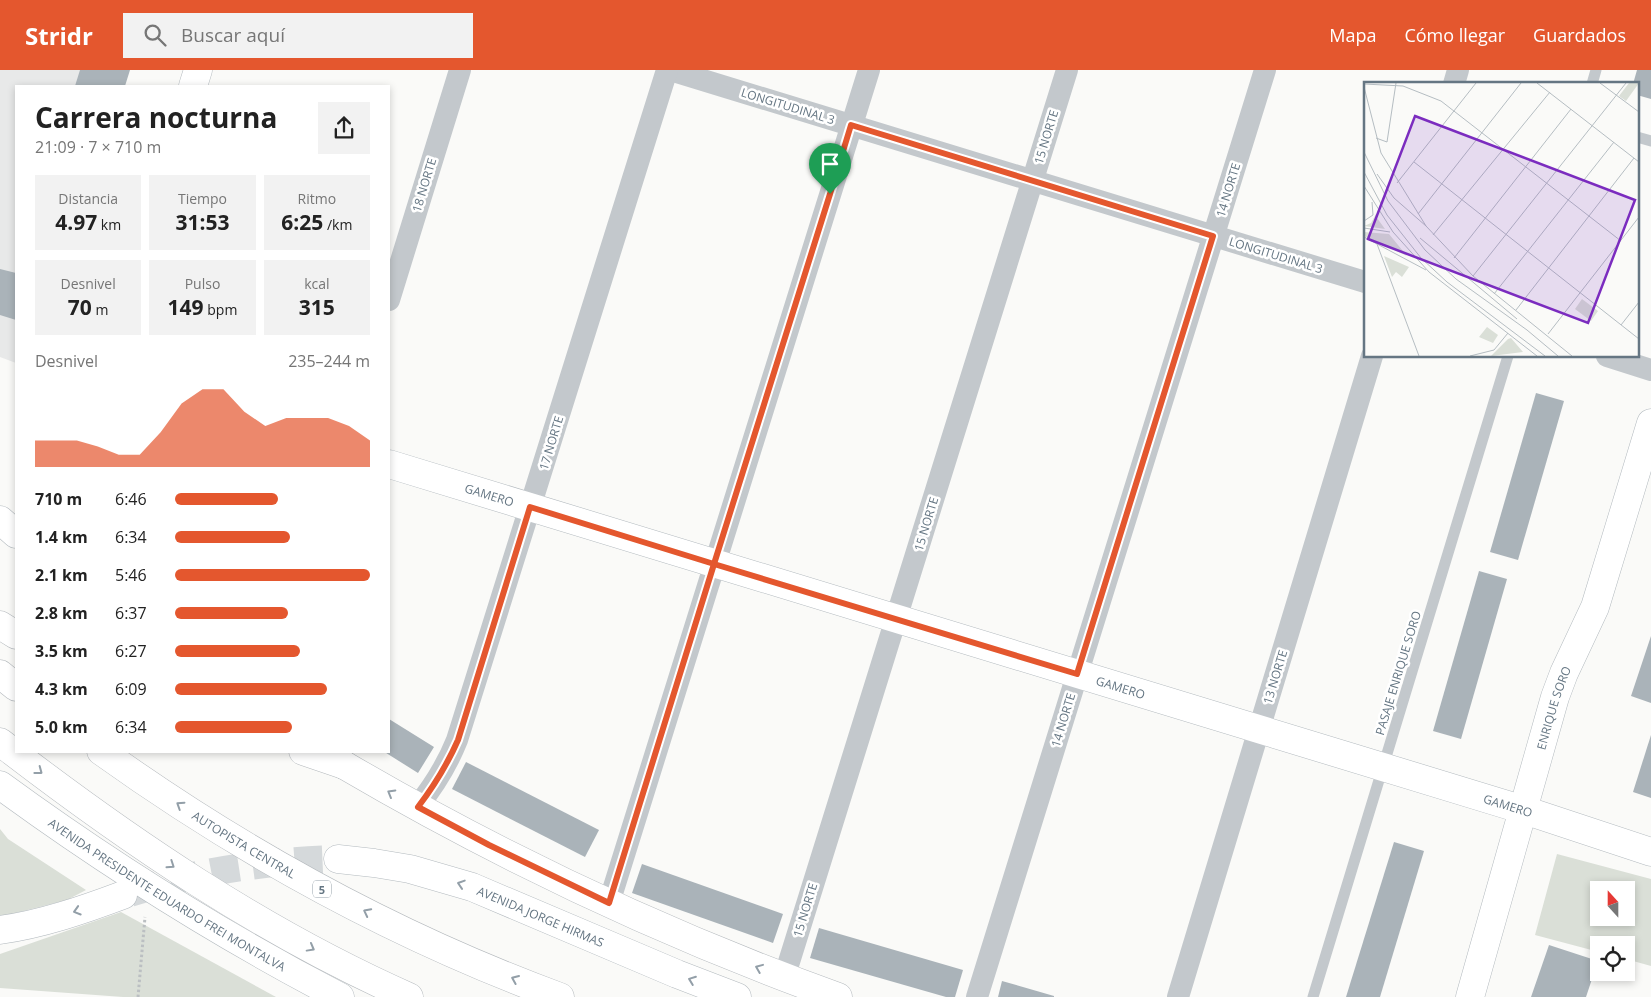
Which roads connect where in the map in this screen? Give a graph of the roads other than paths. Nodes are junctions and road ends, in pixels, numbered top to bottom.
1 (198, 70) edge
2 (460, 70) edge
3 (669, 70) edge
4 (869, 70) edge
5 (1067, 70) edge
6 (1265, 70) edge
7 (193, 85) edge
8 (851, 125) junction
9 (1638, 137) edge
10 (1651, 141) edge
11 (1033, 181) junction
12 (1213, 236) junction
13 (1364, 282) edge
14 (390, 297) edge
15 (1371, 358) edge
16 (1507, 358) edge
17 (1613, 358) edge
18 (1651, 370) edge
19 (1651, 423) edge
20 (390, 464) edge
21 (530, 507) junction
22 (0, 520) edge
23 (15, 533) edge
24 (714, 564) junction
25 (896, 619) junction
26 (0, 625) edge
27 (15, 634) edge
28 (0, 674) edge
29 (1077, 674) junction
30 (15, 686) edge
31 (1259, 730) junction
32 (0, 742) edge
33 (104, 753) edge
34 (312, 753) edge
35 (334, 758) edge
36 (1384, 768) junction
37 (0, 784) edge
38 (418, 807) junction
39 (1524, 810) junction
40 (1651, 852) edge
41 (338, 859) tunnel mouth
42 (135, 891) junction
43 (609, 903) junction
44 (0, 930) edge
45 (784, 978) junction
46 (340, 997) edge
47 (409, 997) edge
48 (560, 997) edge
49 (737, 997) edge
50 (838, 997) edge
51 (978, 997) edge
52 (1178, 997) edge
53 (1313, 997) edge
54 (1470, 997) edge

1 - 7 main road
2 - 14 street, 18 NORTE
3 - 8 street, LONGITUDINAL 3
3 - 21 street, 17 NORTE
4 - 8 street
5 - 11 street, 15 NORTE
6 - 12 street, 14 NORTE
8 - 11 street, LONGITUDINAL 3
8 - 24 street
9 - 10 lane
11 - 12 street, LONGITUDINAL 3
11 - 25 street, 15 NORTE
12 - 13 street, LONGITUDINAL 3
12 - 29 street, 14 NORTE
15 - 31 street, 13 NORTE
16 - 36 lane, PASAJE ENRIQUE SORO
17 - 18 street
19 - 39 main road, ENRIQUE SORO
20 - 21 main road, GAMERO
21 - 24 main road, GAMERO
21 - 38 street, 17 NORTE
22 - 23 main road
24 - 25 main road, GAMERO
24 - 43 street
25 - 29 main road, GAMERO
25 - 45 street, 15 NORTE
26 - 27 main road
28 - 30 main road
29 - 31 main road, GAMERO
29 - 51 street, 14 NORTE
31 - 36 main road, GAMERO
31 - 52 street, 13 NORTE
32 -> 47 main road
48 -> 33 main road, AUTOPISTA CENTRAL / 5
34 - 35 main road
38 -> 35 main road
36 - 39 main road, GAMERO
36 - 53 lane, PASAJE ENRIQUE SORO
37 - 42 main road, AVENIDA PRESIDENTE EDUARDO FREI MONTALVA
38 - 43 main road
39 - 40 main road, GAMERO
39 - 54 main road, ENRIQUE SORO
49 -> 41 main road, AVENIDA JORGE HIRMAS
42 -> 44 main road
42 - 46 main road, AVENIDA PRESIDENTE EDUARDO FREI MONTALVA
45 -> 43 main road
45 - 50 main road

